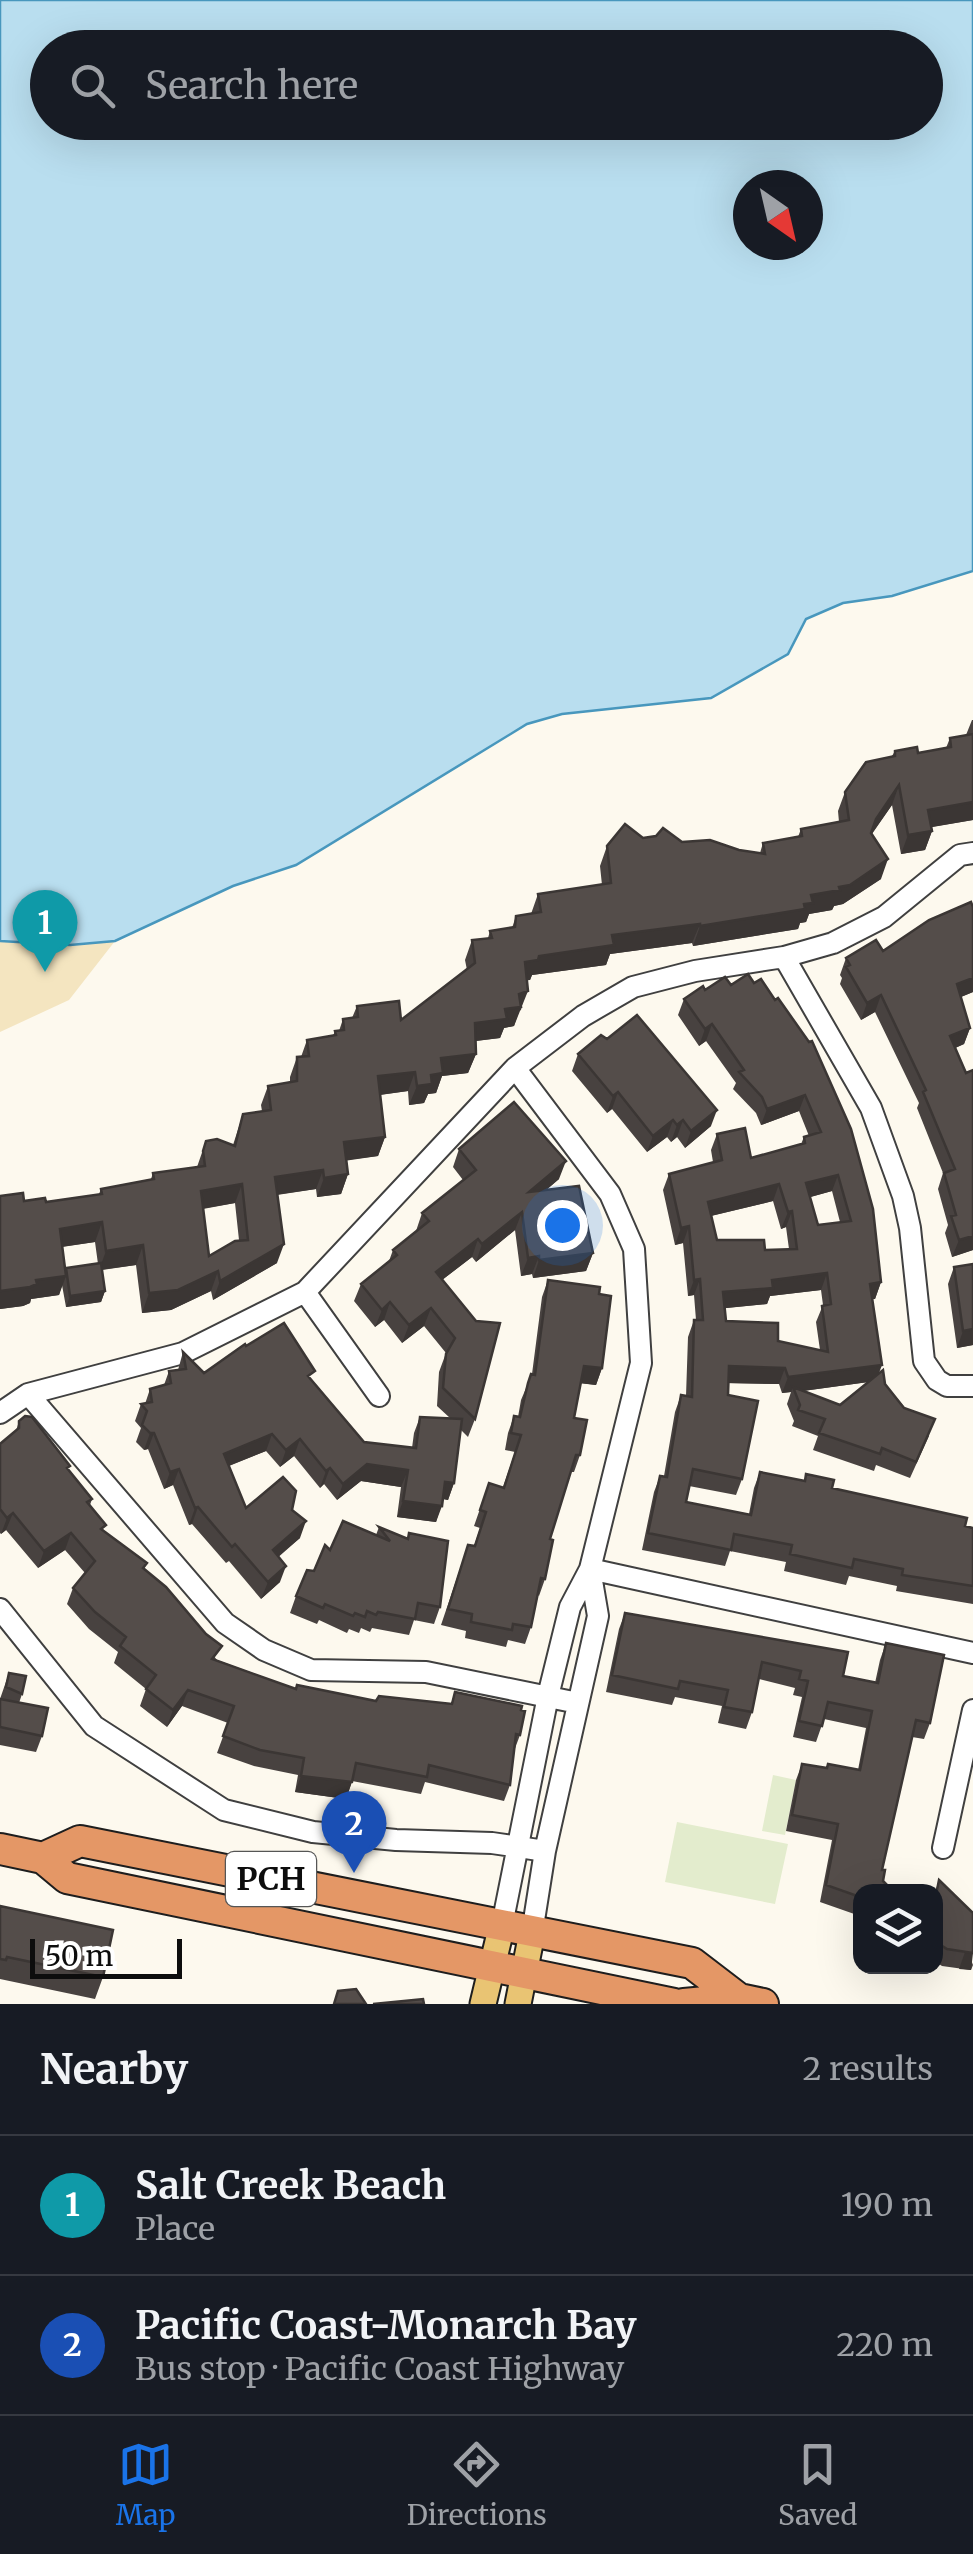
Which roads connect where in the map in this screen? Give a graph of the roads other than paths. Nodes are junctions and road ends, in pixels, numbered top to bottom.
1 (973, 853) edge
2 (784, 957) junction
3 (514, 1068) junction
4 (306, 1292) junction
5 (973, 1386) edge
6 (28, 1394) junction
7 (379, 1396) dead end
8 (0, 1413) edge
9 (590, 1570) junction
10 (0, 1609) edge
11 (973, 1653) edge
12 (548, 1696) junction
13 (578, 1703) junction
14 (973, 1710) edge
15 (943, 1848) dead end
16 (517, 1849) junction
17 (0, 1850) edge
18 (545, 1851) junction
19 (42, 1858) junction
20 (517, 1929) junction
21 (493, 1964) junction
22 (525, 1973) junction
23 (751, 2001) edge
24 (483, 2004) edge
25 (518, 2004) edge
26 (674, 2004) edge
27 (684, 2004) edge

1 - 2 street
2 - 3 street
2 - 5 street
3 - 4 street
3 - 9 street
4 - 6 street
4 - 7 street
6 - 8 street
6 - 12 street
9 - 11 street
9 - 12 street
9 - 13 street
10 - 16 street
12 - 13 street
12 - 16 street
13 - 18 street
14 - 15 street
16 - 18 street
16 - 20 street
17 - 19 highway, PCH
18 - 20 street
19 - 20 highway, PCH
19 - 21 highway, PCH
20 - 21 main road
20 - 22 main road
20 - 23 highway, PCH
21 - 22 highway, PCH
21 - 24 main road
22 - 25 main road
22 - 26 highway, PCH
23 - 27 highway, PCH

